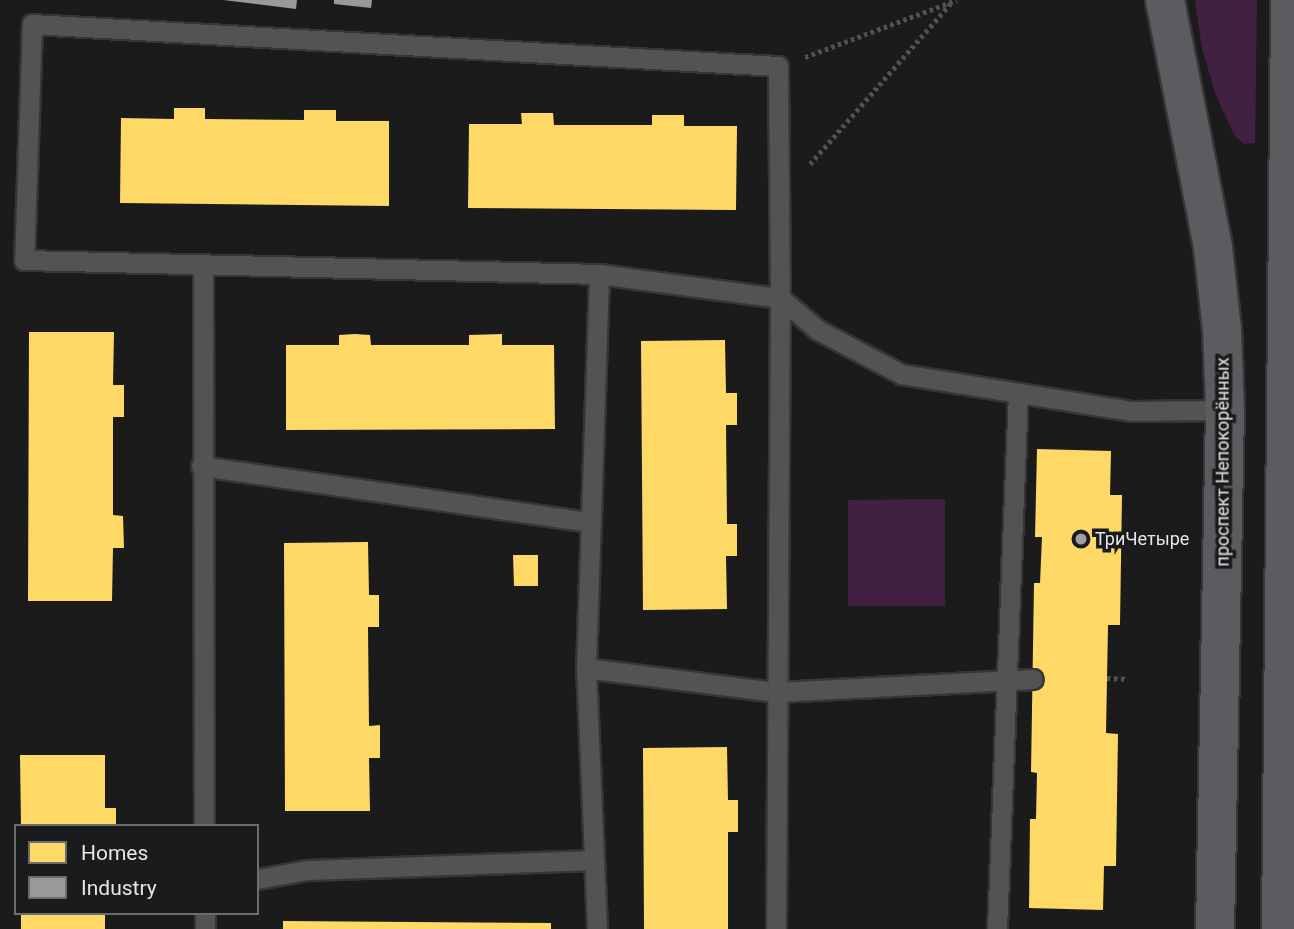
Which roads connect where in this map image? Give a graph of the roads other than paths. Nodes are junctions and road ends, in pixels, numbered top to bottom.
1 (1165, 0) edge
2 (1290, 0) edge
3 (203, 267) junction
4 (599, 274) junction
5 (780, 298) junction
6 (1017, 393) junction
7 (1225, 410) junction
8 (201, 466) junction
9 (591, 522) junction
10 (586, 668) junction
11 (1008, 679) junction
12 (1032, 679) dead end
13 (776, 692) junction
14 (204, 824) edge
15 (594, 860) junction
16 (259, 879) edge
17 (597, 929) edge
18 (776, 929) edge
19 (997, 929) edge
20 (1215, 929) edge
21 (1281, 929) edge

1 - 7 main road, проспект Непокорённых
2 - 21 main road
3 - 4 lane
3 - 5 lane
3 - 8 lane
4 - 5 lane
4 - 9 lane
5 - 6 lane
5 - 13 lane
6 - 7 lane
6 - 11 lane
7 - 20 main road, проспект Непокорённых
8 - 9 lane
8 - 14 lane
9 - 10 lane
10 - 13 lane
10 - 15 lane
11 - 12 lane
11 - 13 lane
11 - 19 lane
13 - 18 lane
15 - 16 lane
15 - 17 lane

